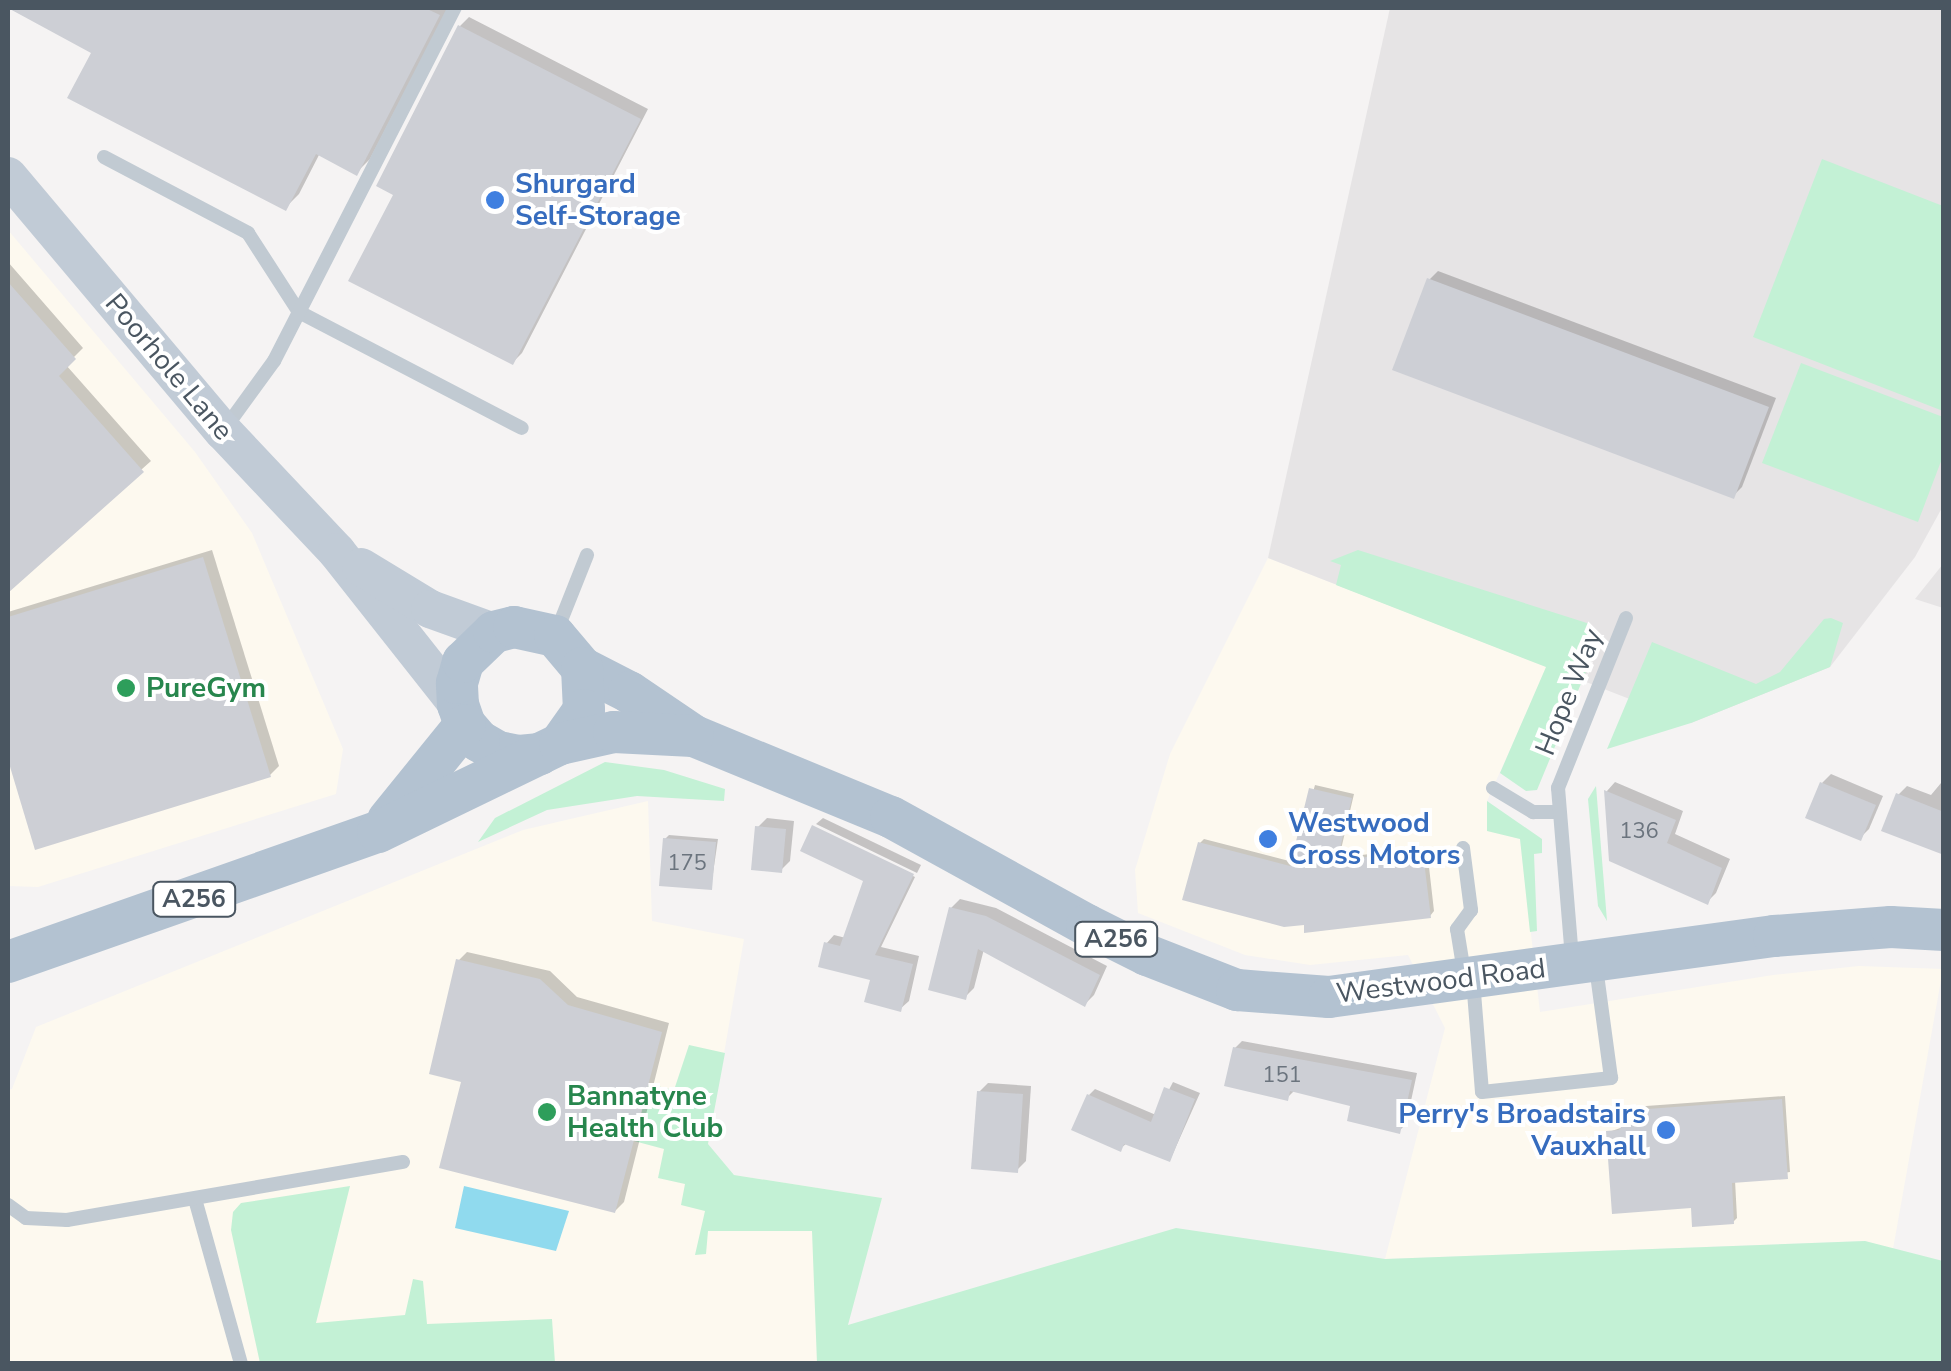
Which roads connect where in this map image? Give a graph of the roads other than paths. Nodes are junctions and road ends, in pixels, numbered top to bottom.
1 (455, 8) edge
2 (104, 157) dead end
3 (8, 176) edge
4 (300, 312) junction
5 (522, 428) dead end
6 (223, 432) junction
7 (337, 552) junction
8 (587, 556) dead end
9 (1626, 618) dead end
10 (494, 632) junction
11 (568, 652) junction
12 (462, 715) junction
13 (694, 736) junction
14 (550, 749) junction
15 (1493, 788) dead end
16 (1559, 812) junction
17 (378, 832) junction
18 (1462, 848) dead end
19 (1944, 930) edge
20 (8, 962) edge
21 (1584, 963) junction
22 (1469, 979) junction
23 (403, 1162) dead end
24 (194, 1199) junction
25 (8, 1205) edge
26 (241, 1364) edge

1 - 4 lane
2 - 4 lane
3 - 6 street, Poorhole Lane
4 - 5 lane
4 - 6 lane
6 - 7 street, Poorhole Lane
7 - 10 street, Poorhole Lane
7 - 12 street, Poorhole Lane
8 - 11 lane
9 - 16 lane, Hope Way
10 - 11 main road, Westwood Road / A256
10 - 12 main road
11 - 13 main road, Westwood Road / A256
11 - 14 main road
12 - 14 main road, Westwood Road / A256
12 - 17 main road
13 - 14 main road, Westwood Road / A256
13 - 22 main road, Westwood Road / A256
14 - 17 main road, Westwood Road / A256
15 - 16 lane
16 - 21 lane, Hope Way
17 - 20 main road, Westwood Road / A256
18 - 22 lane
19 - 21 main road, Westwood Road / A256
21 - 22 main road, Westwood Road / A256
21 - 22 lane, Hope Way
23 - 24 lane
24 - 25 lane
24 - 26 lane

